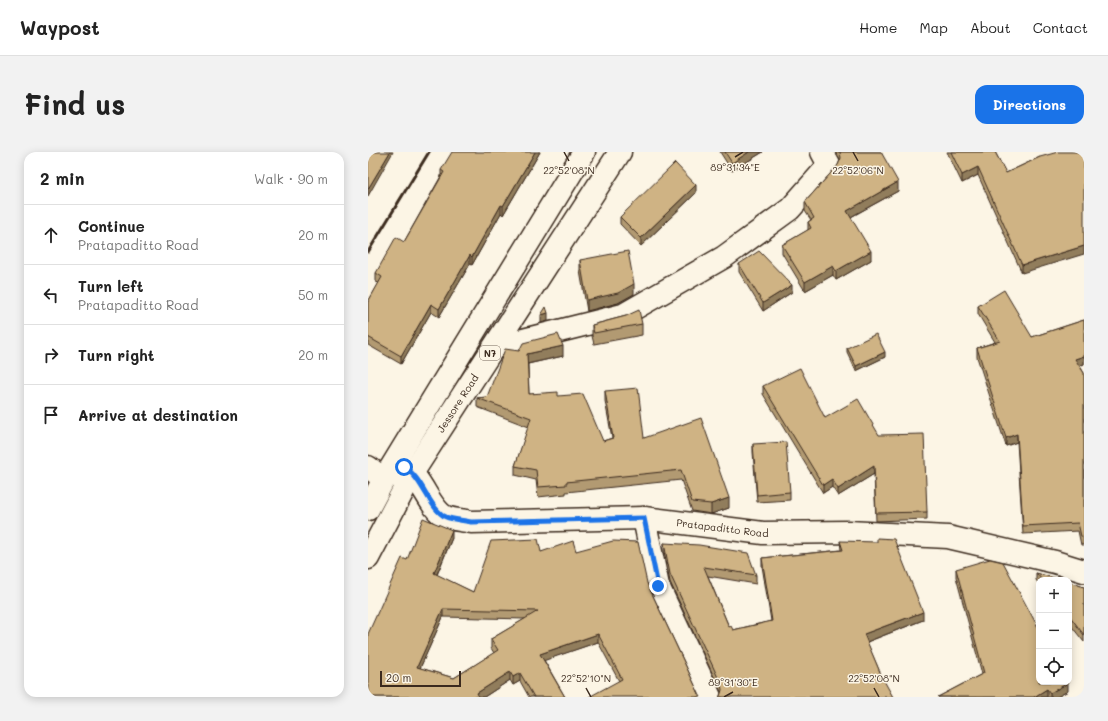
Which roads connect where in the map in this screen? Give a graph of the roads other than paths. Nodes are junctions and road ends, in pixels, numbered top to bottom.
1 (584, 152) edge
2 (620, 152) edge
3 (822, 152) edge
4 (495, 346) junction
5 (413, 472) junction
6 (376, 473) edge
7 (368, 509) edge
8 (644, 518) junction
9 (368, 558) edge
10 (1084, 571) edge
11 (710, 697) edge

1 - 6 main road, N7
2 - 4 main road, Jessore Road / N7
3 - 4 main road
4 - 5 main road, Jessore Road / N7
5 - 6 main road
5 - 8 main road, Pratapaditto Road
5 - 9 main road, Jessore Road / N7
6 - 7 main road, N7
8 - 10 main road, Pratapaditto Road
8 - 11 main road

